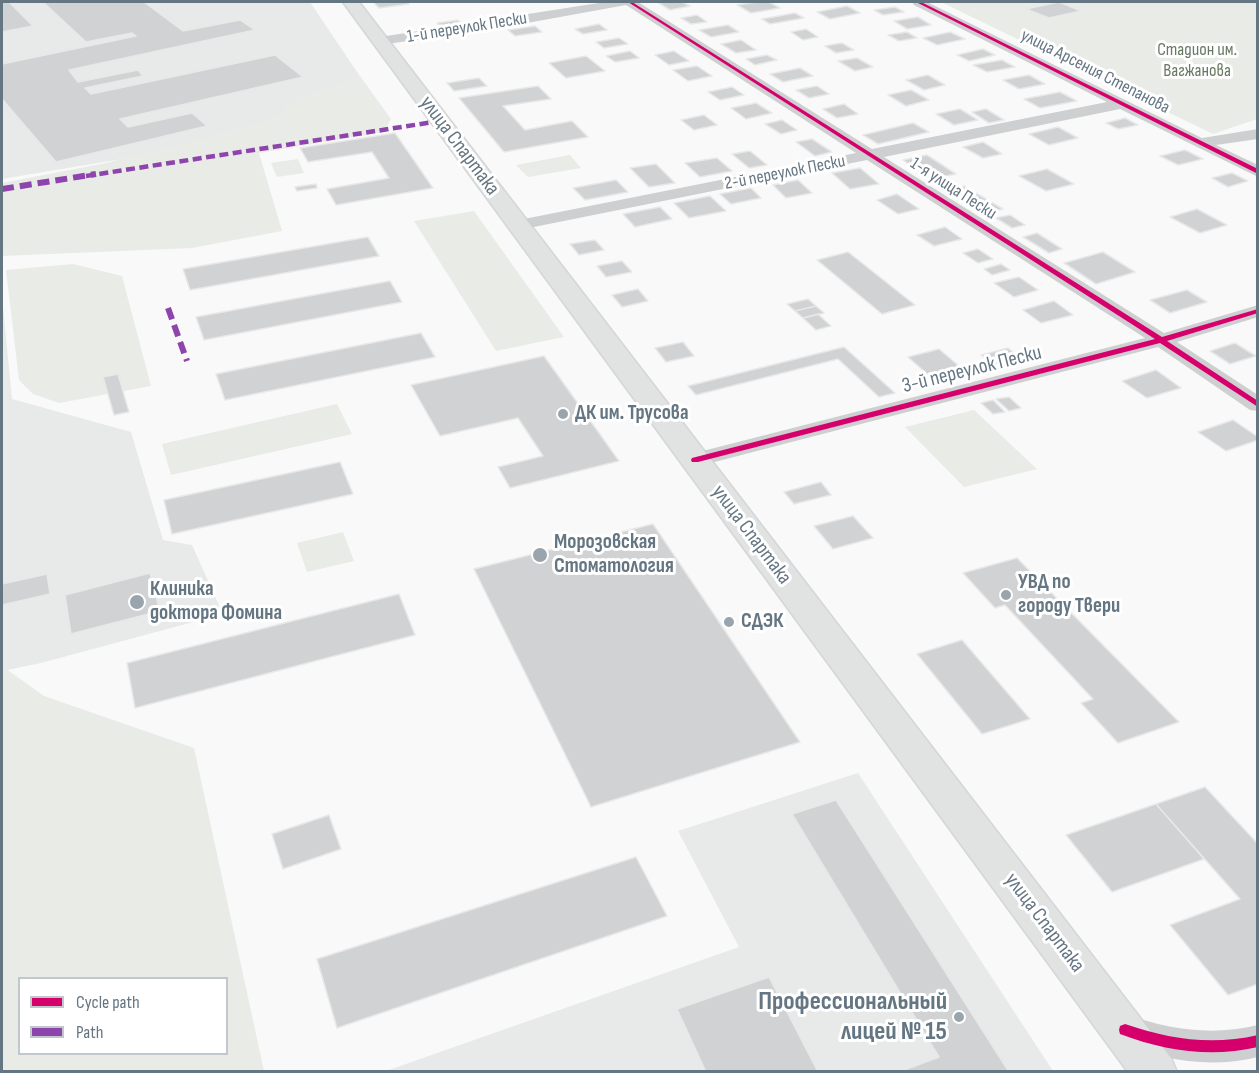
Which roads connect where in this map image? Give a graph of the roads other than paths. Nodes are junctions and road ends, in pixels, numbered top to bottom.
1 (351, 2) edge
2 (624, 2) edge
3 (630, 2) edge
4 (918, 2) edge
5 (380, 41) junction
6 (1122, 104) junction
7 (1257, 134) edge
8 (1199, 143) junction
9 (1253, 152) dead end
10 (871, 156) junction
11 (1233, 160) junction
12 (1257, 172) edge
13 (519, 225) junction
14 (1257, 311) edge
15 (1161, 340) junction
16 (1257, 405) edge
17 (695, 460) junction
18 (1125, 1030) junction
19 (1257, 1041) edge
20 (1154, 1070) edge

1 - 5 main road, улица Спартака
2 - 5 street, 1-й переулок Пески
3 - 10 street, 1-я улица Пески
4 - 6 street, улица Арсения Степанова
5 - 13 main road, улица Спартака
6 - 8 street, улица Арсения Степанова
6 - 10 street, 2-й переулок Пески
7 - 8 street
8 - 11 street, улица Арсения Степанова
9 - 11 street
10 - 13 street, 2-й переулок Пески
10 - 15 street, 1-я улица Пески
11 - 12 street, улица Арсения Степанова
13 - 17 main road, улица Спартака
14 - 15 street, 3-й переулок Пески
15 - 16 street, 1-я улица Пески
15 - 17 street, 3-й переулок Пески
17 - 18 main road, улица Спартака
18 - 19 street
18 - 20 main road, улица Спартака

